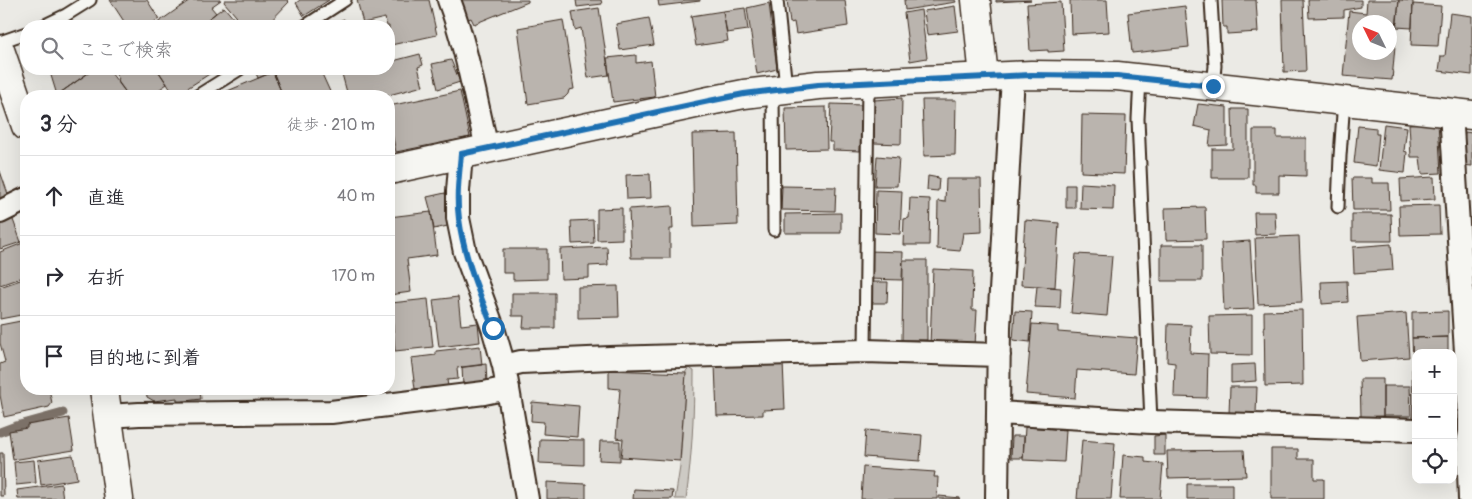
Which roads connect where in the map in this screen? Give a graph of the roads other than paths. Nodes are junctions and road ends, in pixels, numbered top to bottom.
1 (90, 0) edge
2 (345, 0) edge
3 (449, 0) edge
4 (777, 0) edge
5 (976, 0) edge
6 (1211, 0) edge
7 (56, 20) edge
8 (314, 20) edge
9 (20, 35) edge
10 (0, 42) edge
11 (0, 50) edge
12 (230, 75) edge
13 (1013, 76) junction
14 (984, 77) junction
15 (1140, 78) junction
16 (868, 83) junction
17 (1213, 86) junction
18 (779, 89) junction
19 (207, 90) edge
20 (1344, 100) junction
21 (20, 108) edge
22 (1461, 114) edge
23 (474, 151) junction
24 (395, 169) edge
25 (20, 202) edge
26 (1338, 207) dead end
27 (0, 212) edge
28 (774, 230) dead end
29 (865, 351) junction
30 (999, 355) junction
31 (504, 366) junction
32 (508, 388) junction
33 (105, 395) edge
34 (999, 413) junction
35 (108, 416) junction
36 (1151, 422) junction
37 (1412, 430) edge
38 (1465, 432) edge
39 (119, 499) edge
40 (527, 499) edge
41 (997, 499) edge
42 (1470, 499) edge

1 - 7 lane
2 - 8 lane
3 - 23 street
4 - 18 lane
5 - 14 street
6 - 17 lane
9 - 10 lane
11 - 21 street
12 - 19 lane
13 - 14 street
13 - 15 street
13 - 30 street
14 - 16 street
15 - 17 street
15 - 36 lane
16 - 18 street
16 - 29 lane
17 - 20 street
18 - 23 street
18 - 28 lane
20 - 22 street
20 - 26 lane
22 - 38 street
23 - 24 street
23 - 31 street
25 - 27 street
29 - 30 street
29 - 31 street
30 - 34 street
31 - 32 street
32 - 35 street
32 - 40 street
33 - 35 street
34 - 36 street
34 - 41 street
35 - 39 street
36 - 37 street
38 - 42 street

